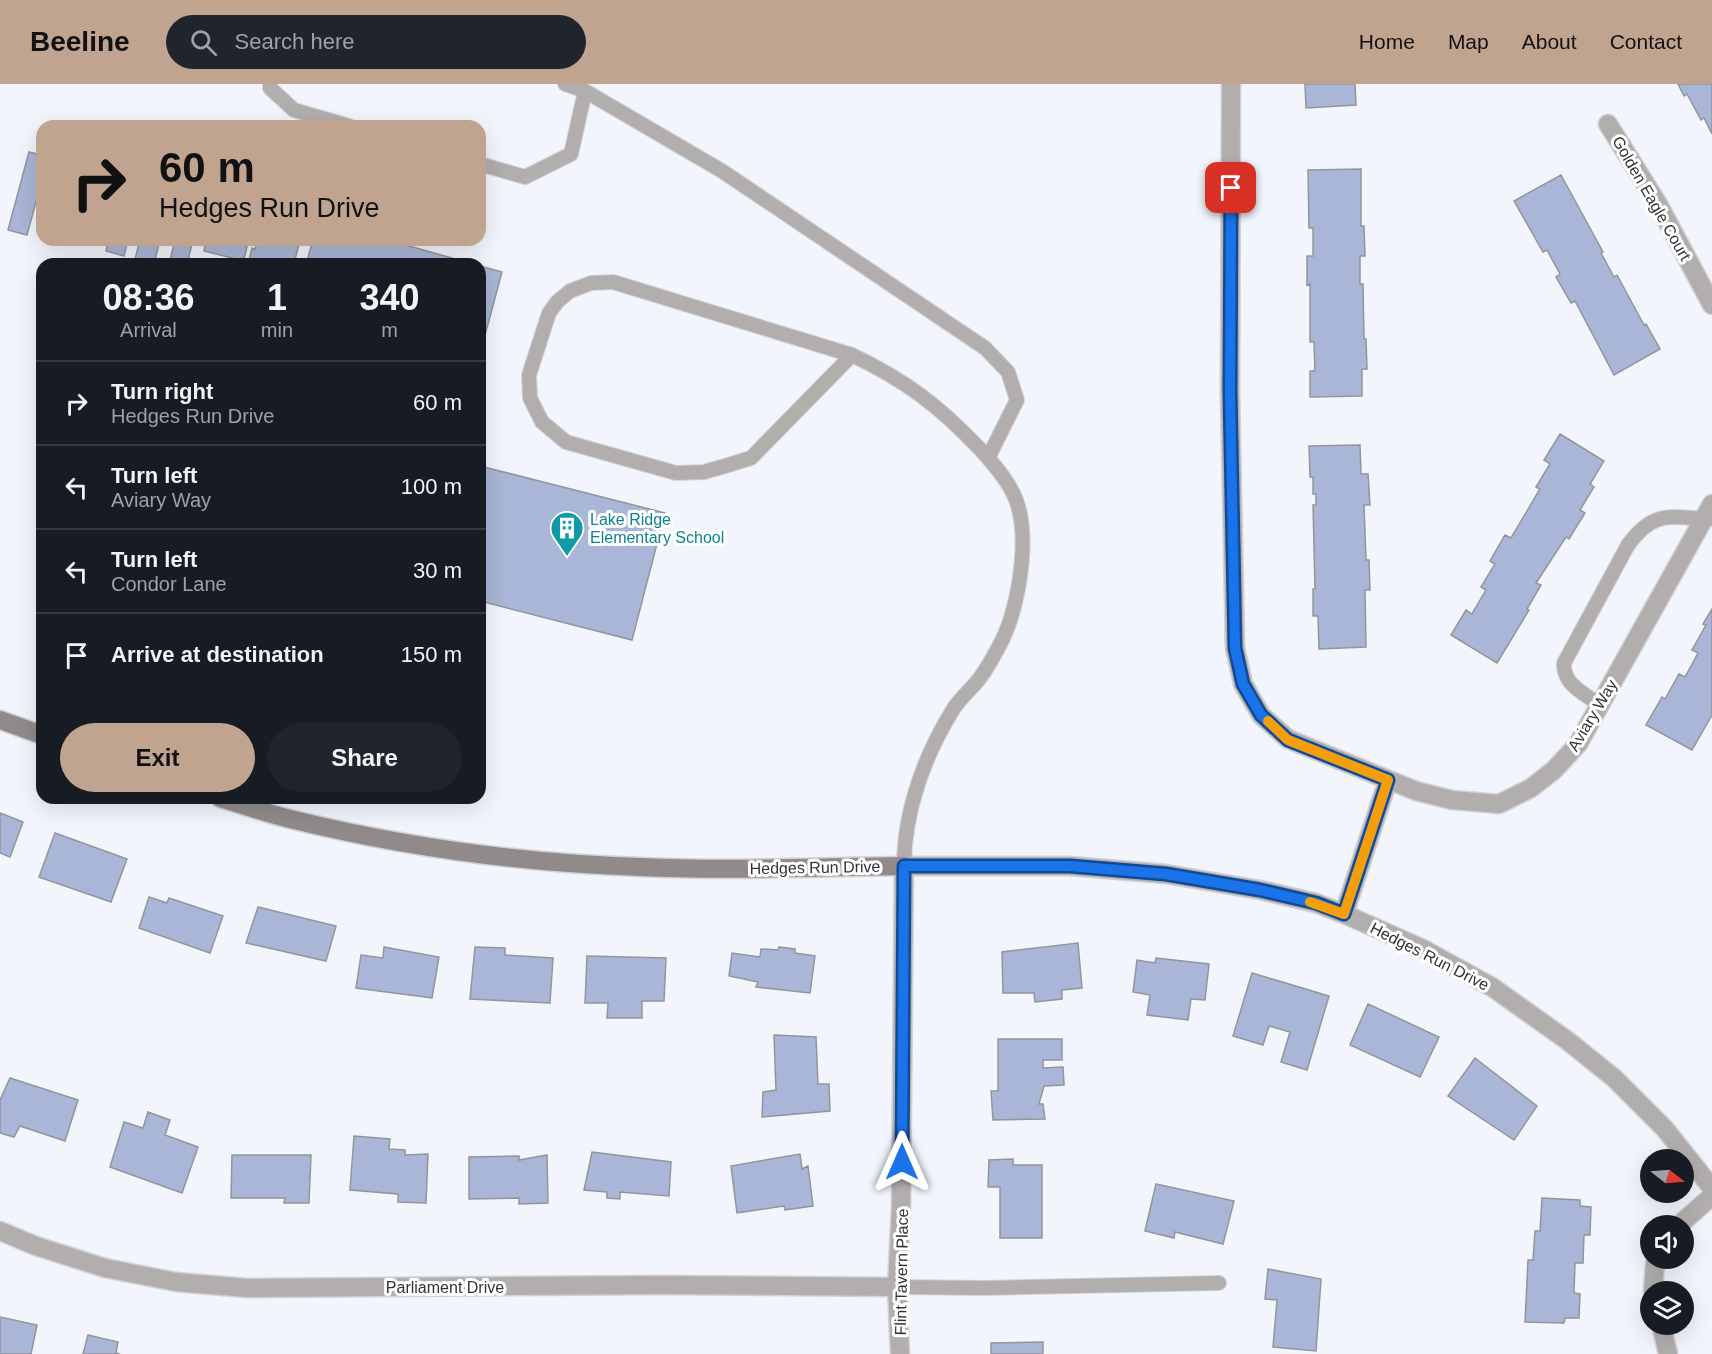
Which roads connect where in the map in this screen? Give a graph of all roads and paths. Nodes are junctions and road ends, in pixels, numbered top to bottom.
1 (270, 84) edge
2 (565, 84) edge
3 (1231, 84) edge
4 (585, 92) junction
5 (328, 120) edge
6 (1608, 124) dead end
7 (486, 166) edge
8 (1712, 305) edge
9 (852, 355) junction
10 (988, 458) junction
11 (1709, 514) edge
12 (1600, 705) junction
13 (0, 720) edge
14 (36, 733) edge
15 (1388, 780) junction
16 (239, 804) edge
17 (904, 866) junction
18 (1344, 914) junction
19 (1712, 1188) edge
20 (1712, 1196) edge
21 (1690, 1215) edge
22 (0, 1231) edge
23 (1219, 1283) dead end
24 (897, 1287) junction
25 (1664, 1335) edge
26 (900, 1354) edge
27 (1668, 1354) edge

1 - 5 lane
2 - 4 lane
3 - 15 street, Aviary Way
4 - 7 lane
4 - 10 lane
6 - 8 street, Golden Eagle Court
9 - 9 lane
9 - 10 lane
10 - 17 lane
11 - 12 street, Aviary Way
11 - 12 lane
12 - 15 street, Aviary Way
13 - 14 street
15 - 18 street
16 - 17 street, Hedges Run Drive
17 - 18 street, Hedges Run Drive
17 - 24 street, Flint Tavern Place
18 - 19 street, Hedges Run Drive
20 - 21 street
22 - 24 street, Parliament Drive
23 - 24 lane
24 - 26 street, Flint Tavern Place
25 - 27 street

